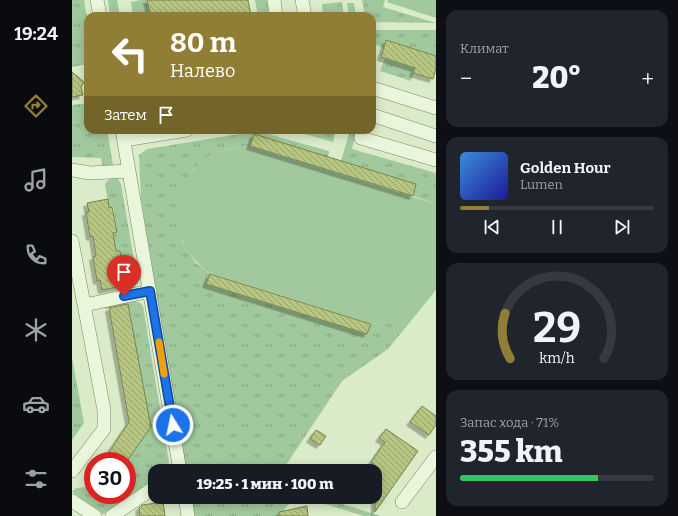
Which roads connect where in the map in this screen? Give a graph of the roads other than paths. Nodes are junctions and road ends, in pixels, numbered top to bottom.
1 (97, 0) edge
2 (274, 0) edge
3 (302, 0) edge
4 (99, 12) edge
5 (276, 12) edge
6 (304, 12) edge
7 (376, 89) edge
8 (436, 108) edge
9 (376, 116) edge
10 (136, 134) edge
11 (362, 134) edge
12 (123, 135) edge
13 (436, 136) edge
14 (436, 160) edge
15 (72, 170) edge
16 (129, 171) junction
17 (72, 241) edge
18 (150, 291) junction
19 (84, 305) junction
20 (436, 457) edge
21 (178, 464) edge
22 (72, 471) edge
23 (148, 493) edge
24 (72, 501) edge
25 (402, 502) dead end
26 (186, 504) edge
27 (126, 512) edge
28 (95, 516) edge
29 (112, 516) edge
30 (188, 516) edge

1 - 4 street
2 - 5 street
3 - 6 street
7 - 8 street
9 - 13 street
10 - 12 street
11 - 14 street
12 - 16 street
15 - 16 street
16 - 18 street
17 - 19 street
18 - 19 street
18 - 21 street
19 - 22 street
20 - 25 street
23 - 27 street
24 - 28 street
26 - 30 street
27 - 29 street

